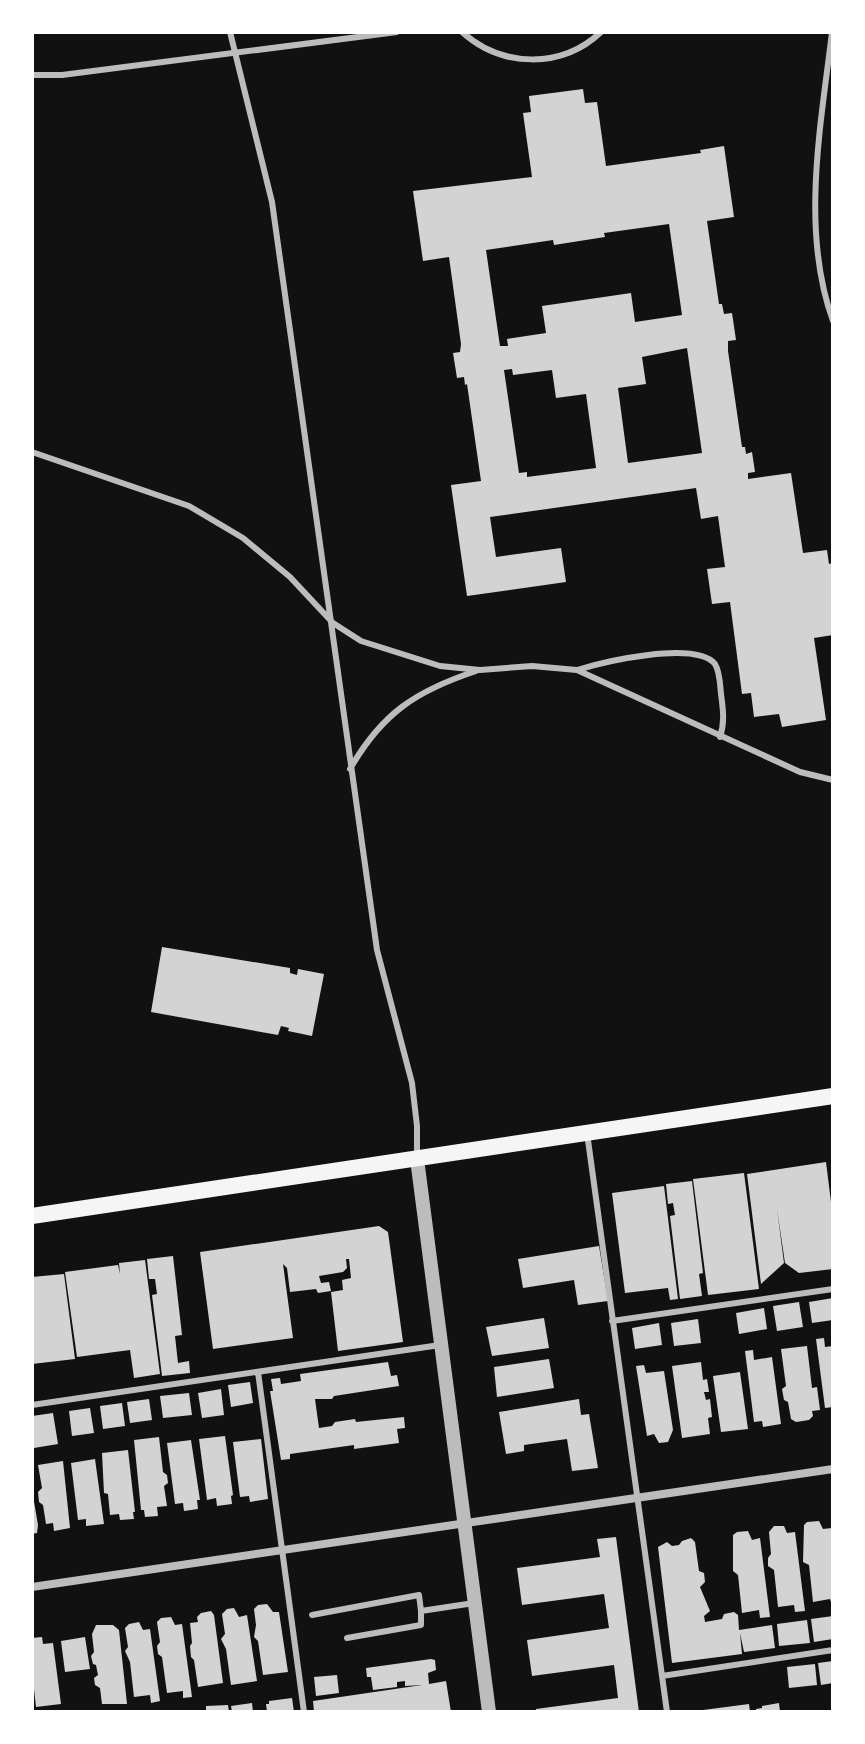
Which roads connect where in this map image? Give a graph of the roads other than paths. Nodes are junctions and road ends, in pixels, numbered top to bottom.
1 (230, 32) edge
2 (397, 32) edge
3 (462, 32) edge
4 (601, 32) edge
5 (832, 32) edge
6 (233, 54) junction
7 (32, 75) edge
8 (833, 321) edge
9 (32, 452) edge
10 (333, 623) junction
11 (480, 670) junction
12 (577, 670) junction
13 (720, 737) junction
14 (350, 769) junction
15 (833, 780) edge
16 (833, 1096) edge
17 (587, 1133) junction
18 (417, 1159) junction
19 (32, 1216) edge
20 (833, 1289) edge
21 (612, 1321) junction
22 (441, 1345) junction
23 (258, 1372) junction
24 (32, 1405) edge
25 (833, 1469) edge
26 (637, 1499) junction
27 (464, 1525) junction
28 (282, 1551) junction
29 (32, 1587) edge
30 (474, 1603) junction
31 (421, 1611) junction
32 (312, 1615) dead end
33 (347, 1638) dead end
34 (833, 1650) edge
35 (662, 1676) junction
36 (304, 1712) edge
37 (489, 1712) edge
38 (667, 1712) edge

1 - 6 lane
2 - 6 lane
3 - 4 lane
5 - 8 lane
6 - 7 lane
6 - 10 lane
9 - 10 lane
10 - 11 lane
10 - 14 lane
11 - 12 lane
11 - 14 lane
12 - 13 lane
12 - 13 lane
13 - 15 lane
14 - 18 lane
16 - 17 main road
17 - 18 main road
17 - 21 lane
18 - 19 main road
18 - 22 street
20 - 21 lane
21 - 26 lane
22 - 23 lane
22 - 27 street
23 - 24 lane
23 - 28 lane
25 - 26 street
26 - 27 street
26 - 35 lane
27 - 28 street
27 - 30 street
28 - 29 street
28 - 36 lane
30 - 31 lane
30 - 37 street
31 - 32 lane
31 - 33 lane
34 - 35 lane
35 - 38 lane

